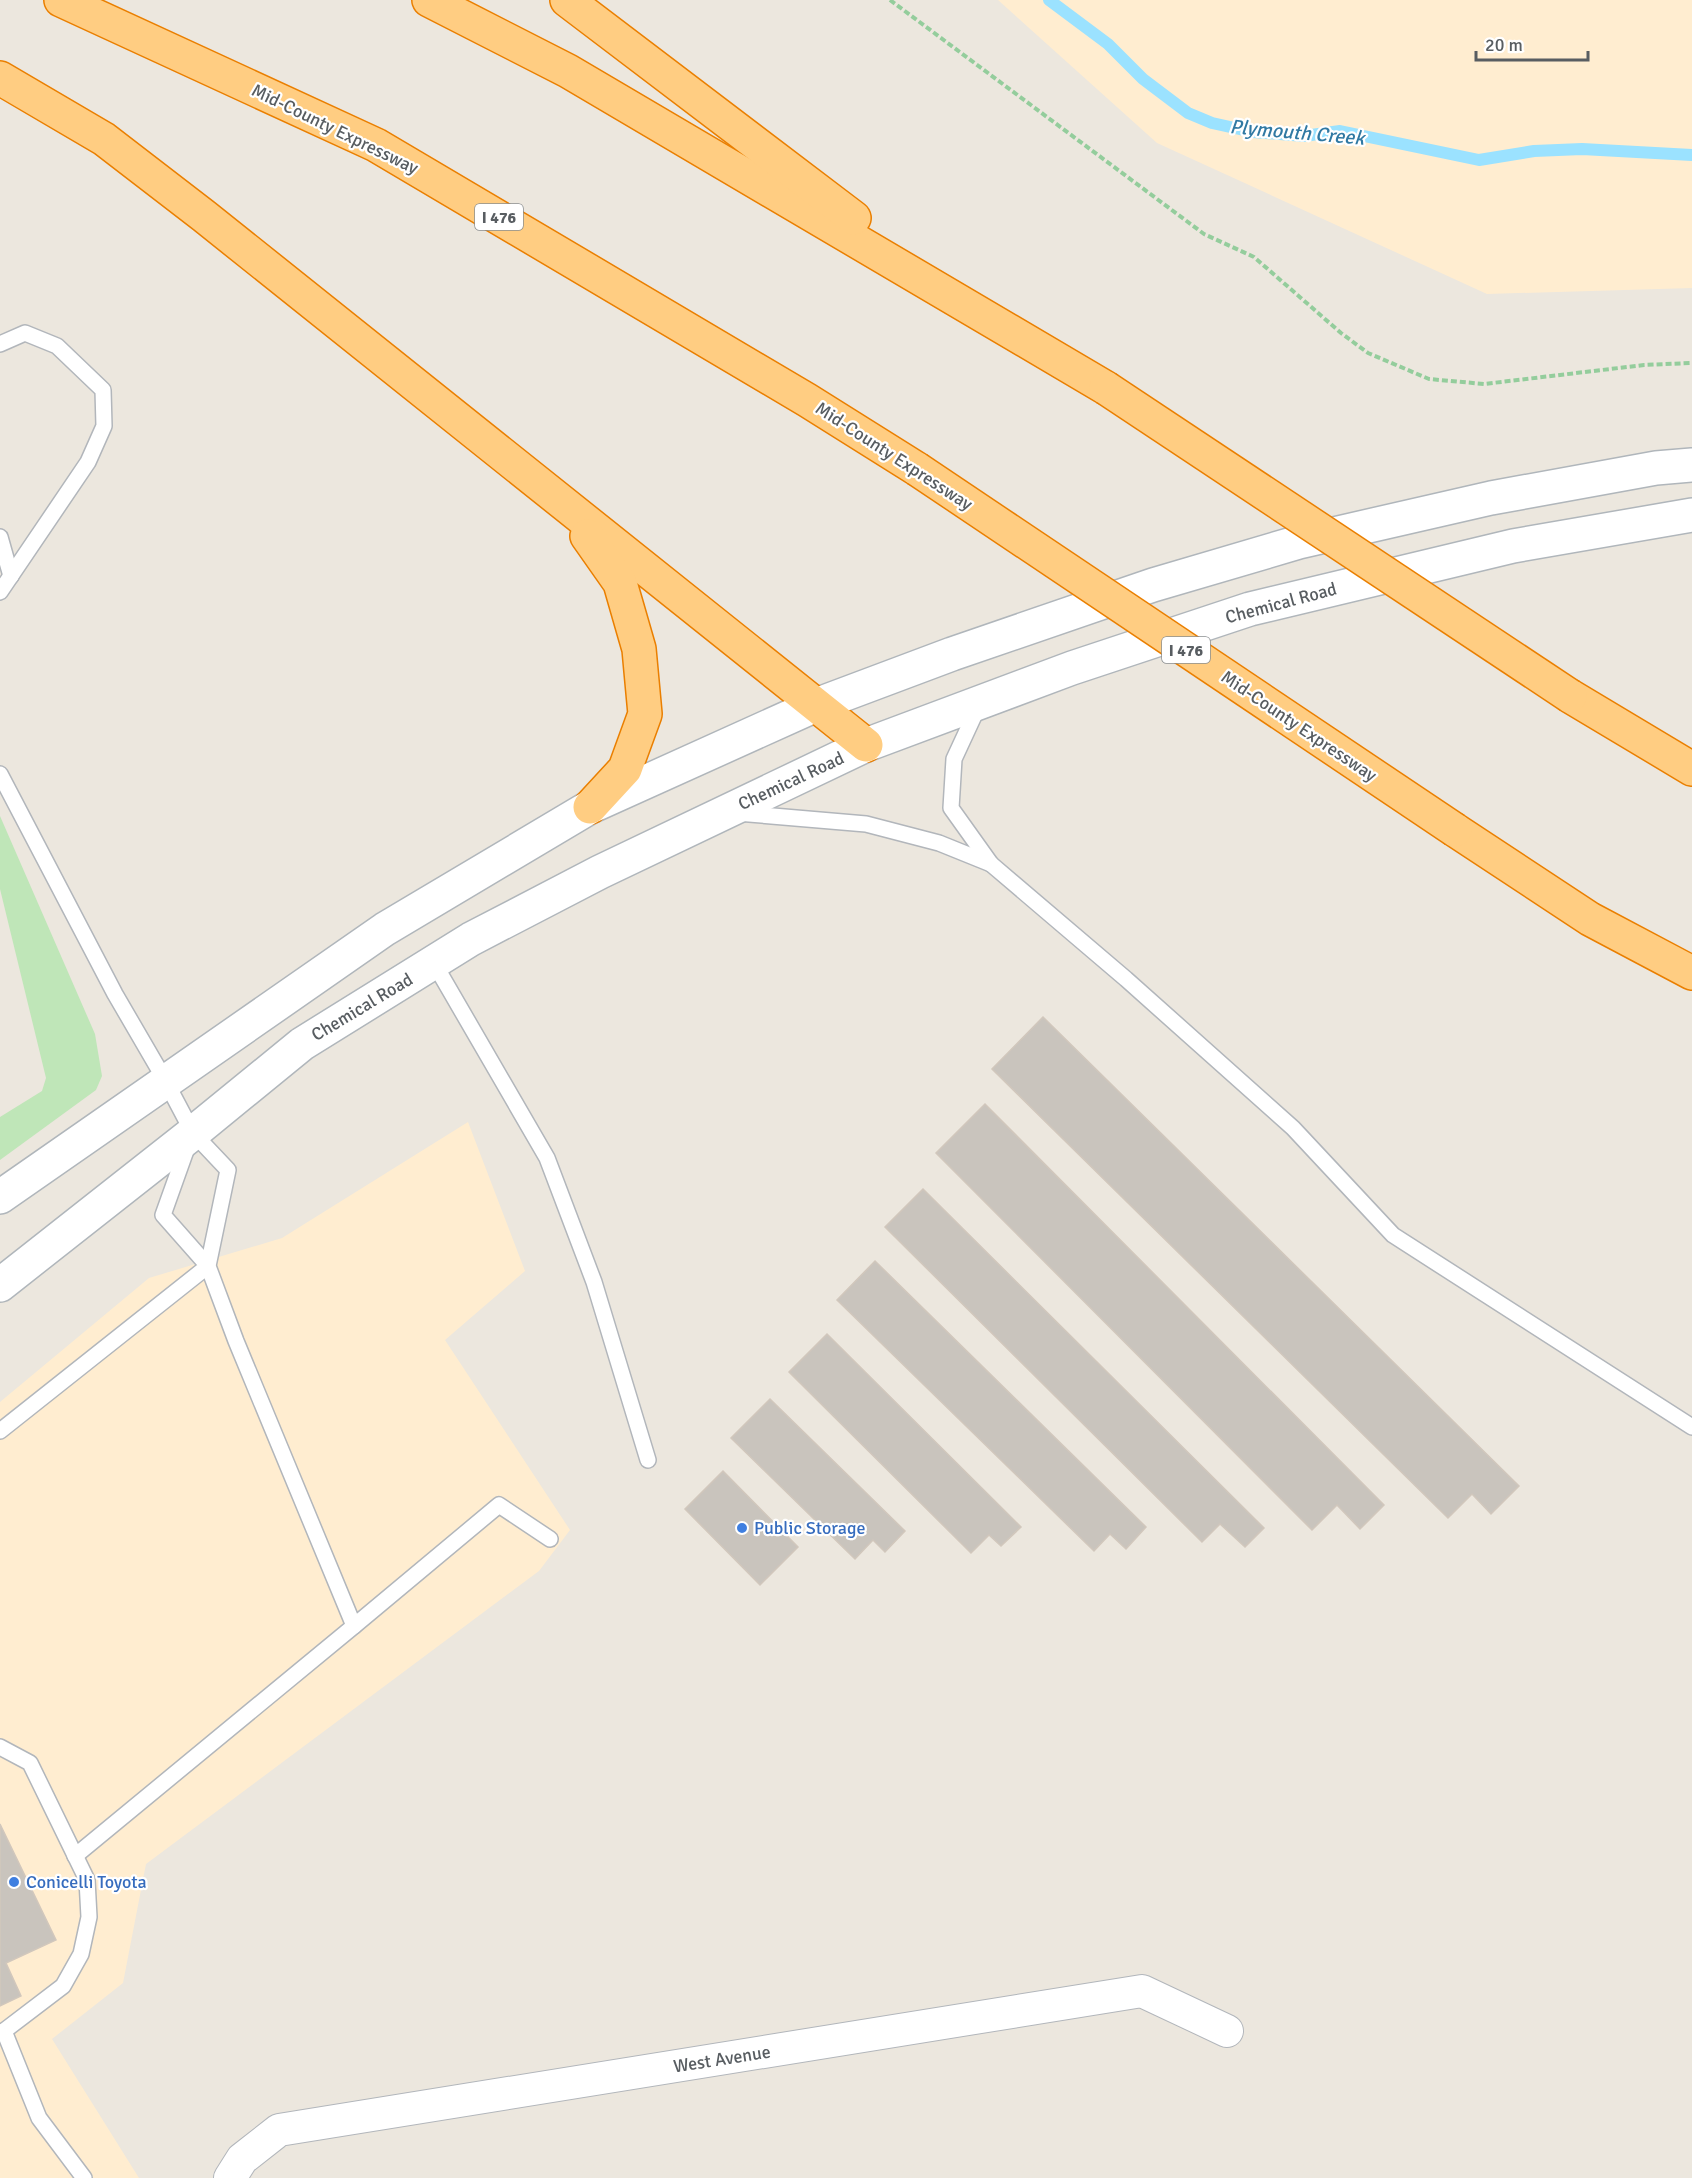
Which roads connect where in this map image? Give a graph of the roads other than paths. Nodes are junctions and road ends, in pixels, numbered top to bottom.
1 (61, 0) edge
2 (429, 0) edge
3 (567, 0) edge
4 (0, 78) edge
5 (973, 307) junction
6 (0, 344) edge
7 (1692, 465) edge
8 (566, 505) junction
9 (1692, 515) edge
10 (0, 537) edge
11 (11, 576) junction
12 (0, 592) edge
13 (981, 703) junction
14 (816, 705) junction
15 (866, 745) junction
16 (1692, 769) edge
17 (0, 774) edge
18 (590, 807) junction
19 (725, 813) junction
20 (991, 864) junction
21 (434, 963) junction
22 (1692, 973) edge
23 (165, 1080) junction
24 (192, 1133) junction
25 (0, 1197) edge
26 (208, 1266) junction
27 (0, 1285) edge
28 (1692, 1427) edge
29 (0, 1431) edge
30 (648, 1460) dead end
31 (550, 1539) dead end
32 (354, 1626) junction
33 (0, 1747) edge
34 (75, 1856) junction
35 (1227, 2031) dead end
36 (2, 2032) edge
37 (84, 2178) edge
38 (230, 2178) edge

1 - 22 highway, Mid-County Expressway / I 476, bridge
2 - 5 highway
3 - 5 highway
4 - 8 highway
5 - 16 highway, bridge
6 - 11 lane
7 - 14 main road
8 - 14 highway
8 - 18 highway
9 - 13 main road, Chemical Road
10 - 11 lane
11 - 12 lane
13 - 15 main road, Chemical Road
13 - 20 lane
14 - 15 highway
14 - 18 main road
15 - 19 main road, Chemical Road
17 - 23 lane
18 - 23 main road
19 - 20 lane
19 - 21 main road, Chemical Road
20 - 28 lane
21 - 24 main road, Chemical Road
21 - 30 lane
23 - 24 lane
23 - 25 main road
24 - 26 lane
24 - 26 lane
24 - 27 main road, Chemical Road
26 - 29 lane
26 - 32 lane
31 - 32 lane
32 - 34 lane
33 - 34 lane
34 - 36 lane
35 - 38 street, West Avenue
36 - 37 lane

